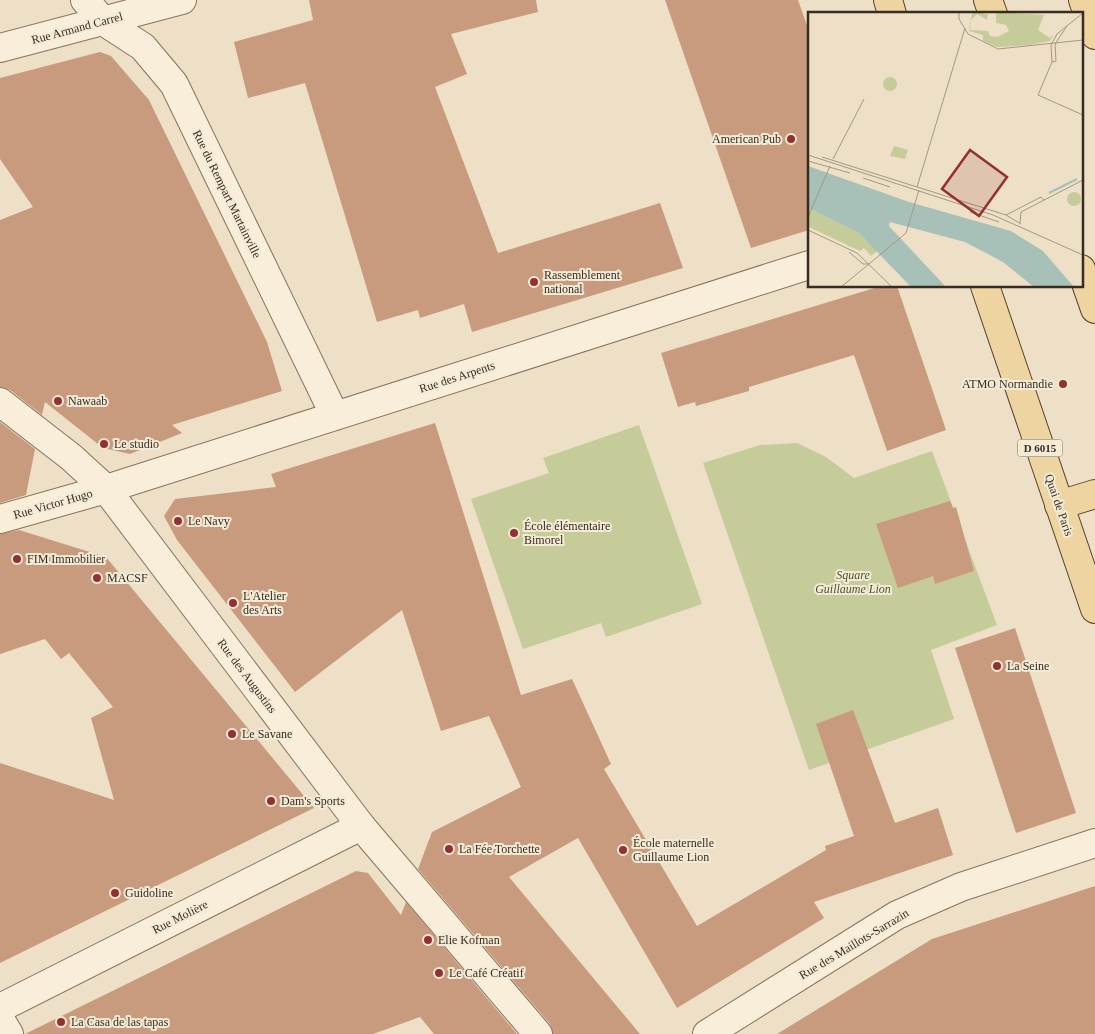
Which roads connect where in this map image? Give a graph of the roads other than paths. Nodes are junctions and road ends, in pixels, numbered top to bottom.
1 (85, 0) edge
2 (182, 0) edge
3 (988, 0) edge
4 (1083, 0) edge
5 (992, 12) edge
6 (103, 21) junction
7 (1095, 35) edge
8 (0, 48) edge
9 (808, 265) edge
10 (1082, 272) edge
11 (986, 288) edge
12 (1095, 309) edge
13 (0, 402) edge
14 (335, 416) junction
15 (106, 489) junction
16 (1095, 494) edge
17 (1059, 505) junction
18 (0, 519) edge
19 (1095, 609) edge
20 (361, 826) junction
21 (1095, 843) edge
22 (0, 1008) edge
23 (0, 1018) edge
24 (9, 1034) edge
25 (538, 1034) edge
26 (707, 1034) edge

1 - 6 street, Rue du Rempart Martainville
2 - 6 street, Rue Armand Carrel
3 - 5 main road
4 - 7 main road
6 - 8 street, Rue Armand Carrel
6 - 14 street, Rue du Rempart Martainville
9 - 14 street, Rue des Arpents
10 - 12 main road
11 - 17 main road, Quai de Paris / D 6015
13 - 15 street, Rue des Augustins
14 - 15 street, Rue des Arpents
15 - 18 street, Rue Victor Hugo
15 - 20 street, Rue des Augustins
16 - 17 main road
17 - 19 main road, Quai de Paris / D 6015
20 - 22 street, Rue Molière
20 - 25 street, Rue des Augustins
21 - 26 street, Rue des Maillots-Sarrazin
23 - 24 street

